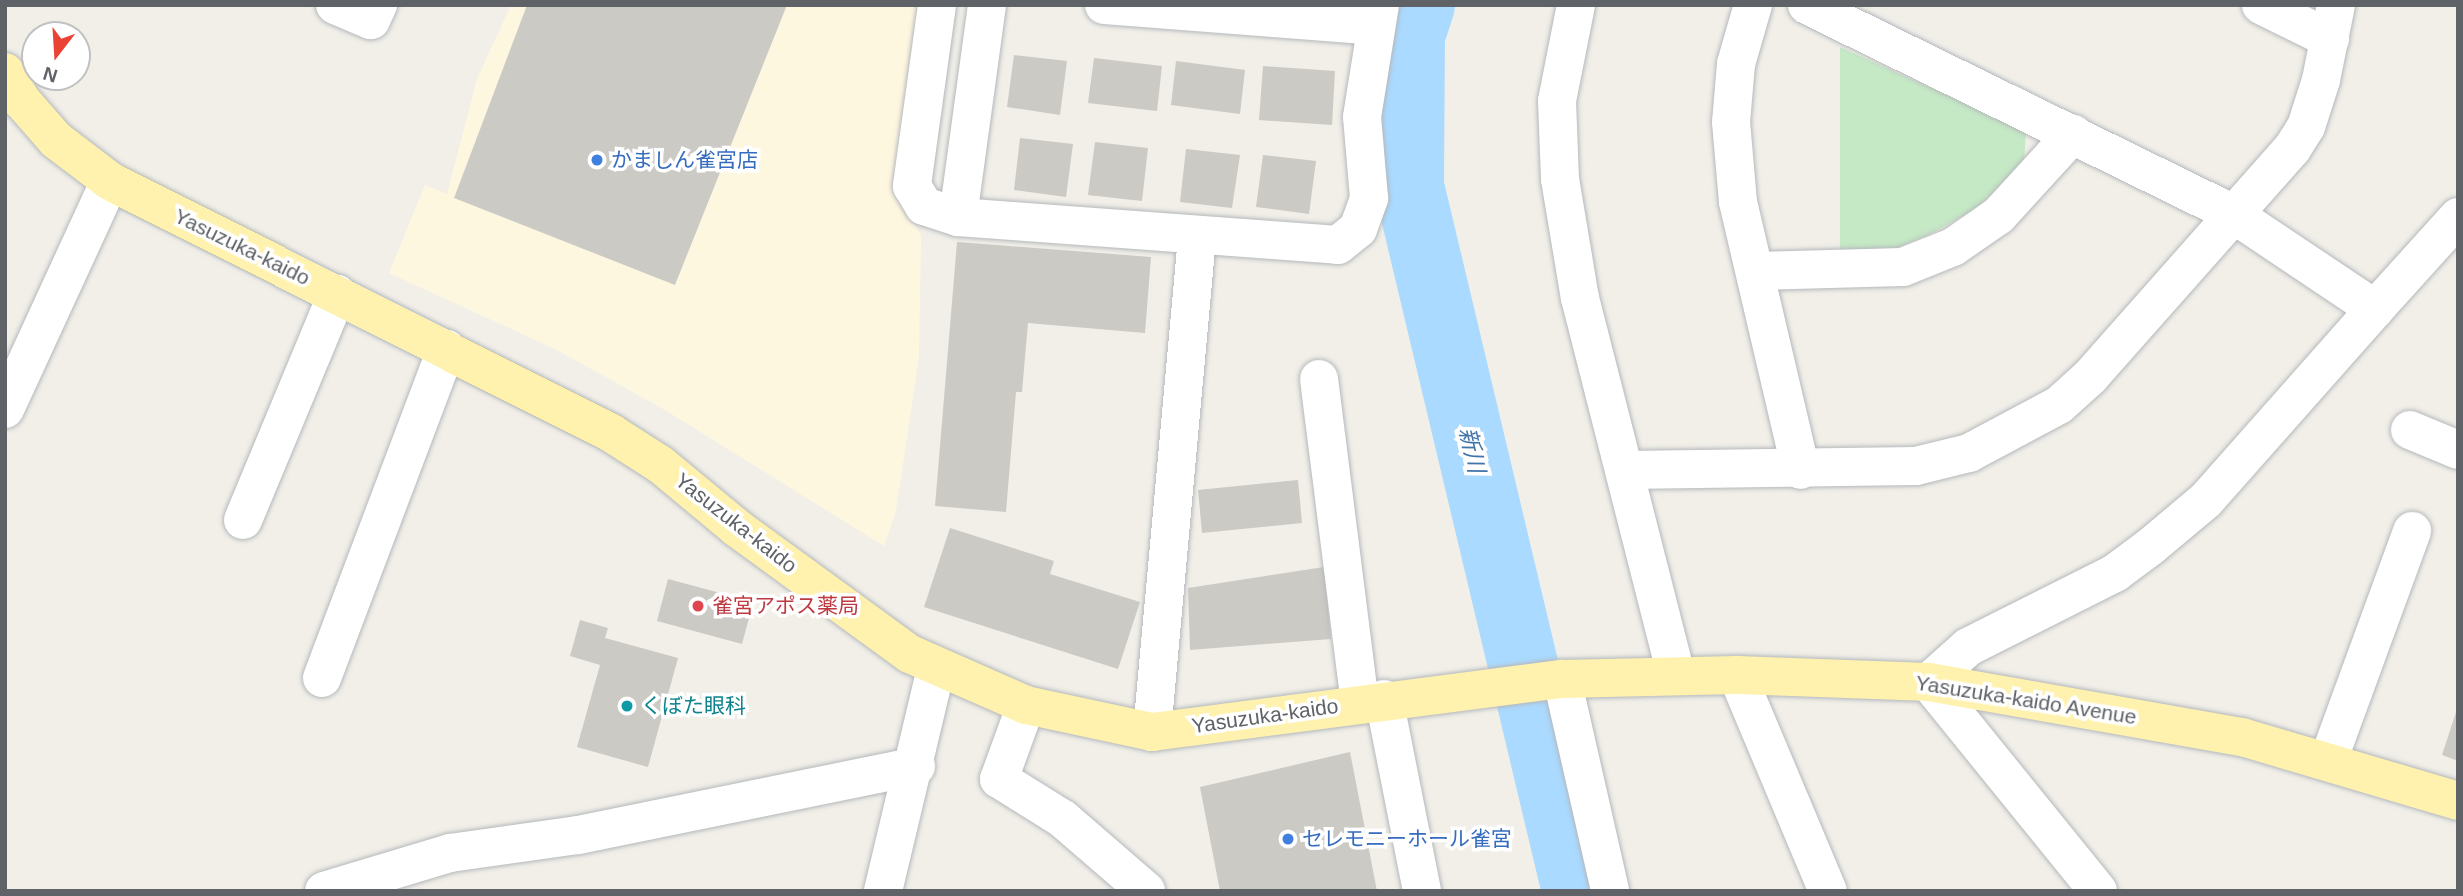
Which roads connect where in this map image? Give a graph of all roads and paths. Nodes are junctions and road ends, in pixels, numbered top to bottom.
1 (335, 5) edge
2 (378, 5) edge
3 (937, 5) edge
4 (987, 5) edge
5 (1104, 5) edge
6 (1576, 5) edge
7 (1753, 5) edge
8 (1807, 5) edge
9 (2261, 5) edge
10 (1377, 15) edge
11 (2333, 22) edge
12 (5, 72) edge
13 (2073, 134) junction
14 (110, 181) junction
15 (2233, 214) junction
16 (958, 217) junction
17 (2458, 217) edge
18 (1197, 235) junction
19 (1756, 271) junction
20 (337, 294) junction
21 (2375, 309) junction
22 (446, 349) junction
23 (1319, 379) dead end
24 (5, 409) edge
25 (2410, 430) dead end
26 (2458, 450) edge
27 (1625, 470) junction
28 (1801, 470) junction
29 (243, 520) dead end
30 (2412, 531) dead end
31 (936, 668) junction
32 (1676, 675) junction
33 (1737, 675) junction
34 (322, 678) dead end
35 (1929, 682) junction
36 (1538, 683) junction
37 (1372, 700) junction
38 (1026, 705) junction
39 (1152, 732) junction
40 (2328, 761) junction
41 (916, 766) junction
42 (2458, 801) edge
43 (324, 891) edge
44 (883, 891) edge
45 (1146, 891) edge
46 (1422, 891) edge
47 (1610, 891) edge
48 (1828, 891) edge
49 (2098, 891) edge

1 - 2 street
3 - 16 street
4 - 16 street
5 - 10 street
6 - 27 street
7 - 19 street
8 - 13 street
9 - 11 street
10 - 18 street
11 - 15 street
12 - 14 main road, Yasuzuka-kaido
13 - 15 street
13 - 19 street
14 - 20 main road, Yasuzuka-kaido
14 - 24 street
15 - 21 street
15 - 28 street
16 - 18 street
17 - 21 street
18 - 39 street
19 - 28 street
20 - 22 main road, Yasuzuka-kaido
20 - 29 street
21 - 35 street
22 - 31 main road, Yasuzuka-kaido
22 - 34 street
23 - 37 street
25 - 26 street
27 - 28 street
27 - 32 street
30 - 40 street
31 - 38 main road, Yasuzuka-kaido
31 - 41 street
32 - 33 main road, Yasuzuka-kaido Avenue
32 - 36 main road, Yasuzuka-kaido Avenue
33 - 35 main road, Yasuzuka-kaido Avenue
33 - 48 street
35 - 40 main road, Yasuzuka-kaido Avenue
35 - 49 street
36 - 37 main road, Yasuzuka-kaido
36 - 47 street
37 - 39 main road, Yasuzuka-kaido
37 - 46 street
38 - 39 main road, Yasuzuka-kaido
38 - 45 street
40 - 42 main road, Yasuzuka-kaido Avenue
41 - 43 street
41 - 44 street

